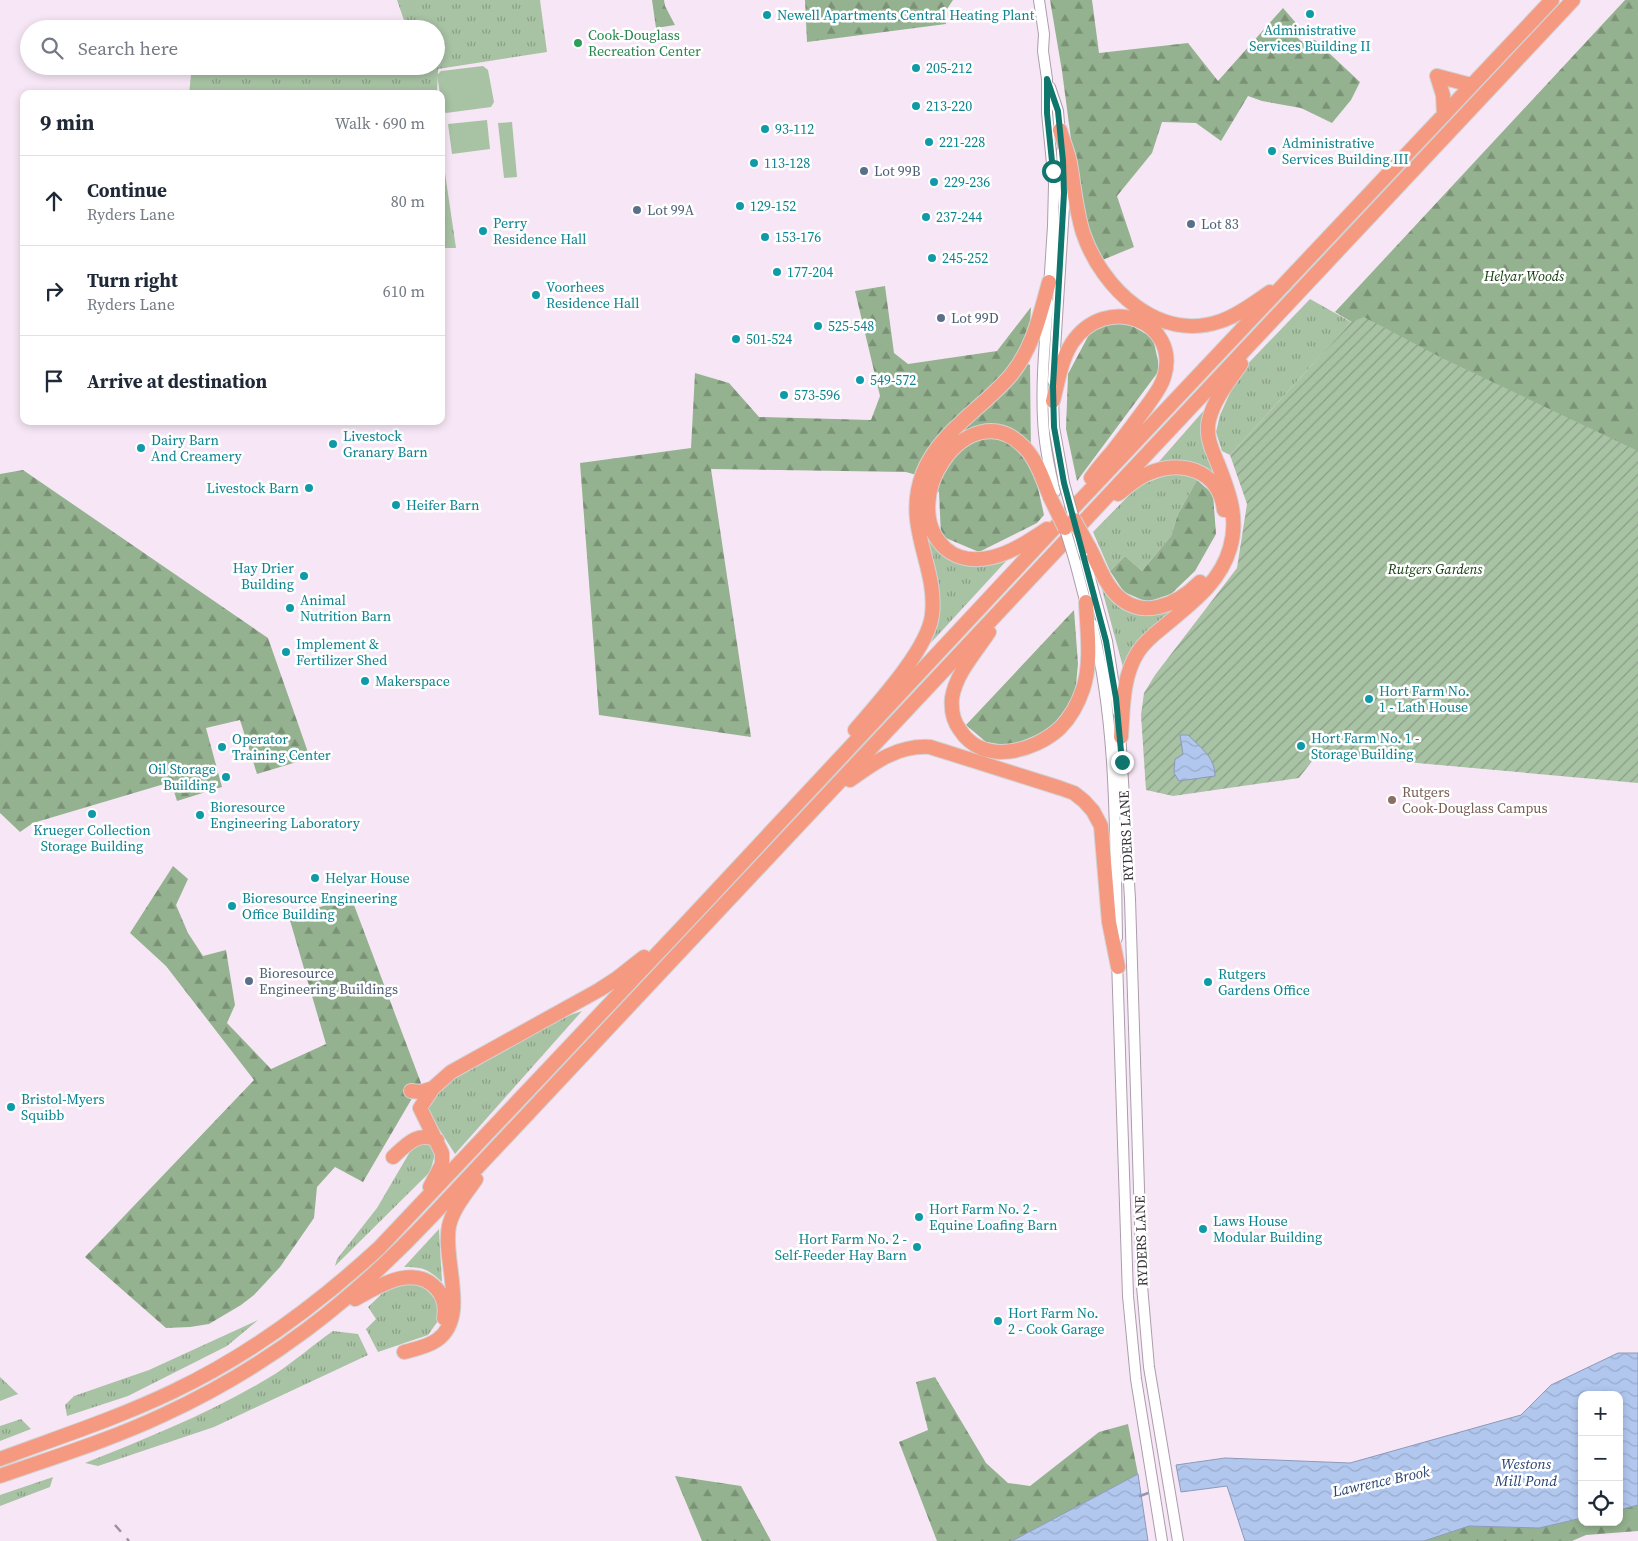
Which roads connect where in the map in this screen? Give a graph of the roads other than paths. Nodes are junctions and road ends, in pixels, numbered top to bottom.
1 (1039, 0) edge
2 (1552, 0) edge
3 (1572, 0) edge
4 (1047, 79) junction
5 (1472, 85) junction
6 (1444, 115) junction
7 (1060, 130) junction
8 (1293, 276) junction
9 (1049, 282) junction
10 (1264, 329) junction
11 (1053, 401) junction
12 (1053, 494) junction
13 (1072, 519) junction
14 (1086, 549) junction
15 (1018, 591) junction
16 (1086, 602) junction
17 (1121, 737) junction
18 (811, 790) junction
19 (823, 799) junction
20 (687, 922) junction
21 (1118, 967) junction
22 (433, 1088) junction
23 (411, 1091) dead end
24 (507, 1135) junction
25 (437, 1140) junction
26 (393, 1157) dead end
27 (419, 1207) junction
28 (328, 1314) junction
29 (0, 1458) edge
30 (0, 1476) edge
31 (1162, 1541) edge
32 (1178, 1541) edge

1 - 4 main road, RYDERS LANE
2 - 5 highway
3 - 10 highway
4 - 7 main road, RYDERS LANE
4 - 9 main road, RYDERS LANE
5 - 6 highway
5 - 6 highway
6 - 8 highway
7 - 8 highway
7 - 11 main road, RYDERS LANE
8 - 13 highway
9 - 12 main road, RYDERS LANE
9 - 18 highway
10 - 13 highway
10 - 17 highway
11 - 13 main road, RYDERS LANE, bridge
11 - 13 highway
12 - 13 highway, bridge
12 - 13 highway
13 - 14 highway, bridge
13 - 14 highway
13 - 15 highway
13 - 16 main road, RYDERS LANE, bridge
13 - 18 highway
14 - 17 main road, RYDERS LANE
15 - 16 highway
15 - 19 highway
16 - 21 main road, RYDERS LANE
17 - 32 main road, RYDERS LANE
18 - 20 highway
19 - 21 highway
19 - 24 highway
20 - 22 highway
20 - 27 highway
21 - 31 main road, RYDERS LANE
22 - 23 highway
22 - 25 highway
24 - 28 highway
24 - 28 highway
25 - 26 highway
25 - 27 highway
27 - 29 highway
28 - 30 highway

